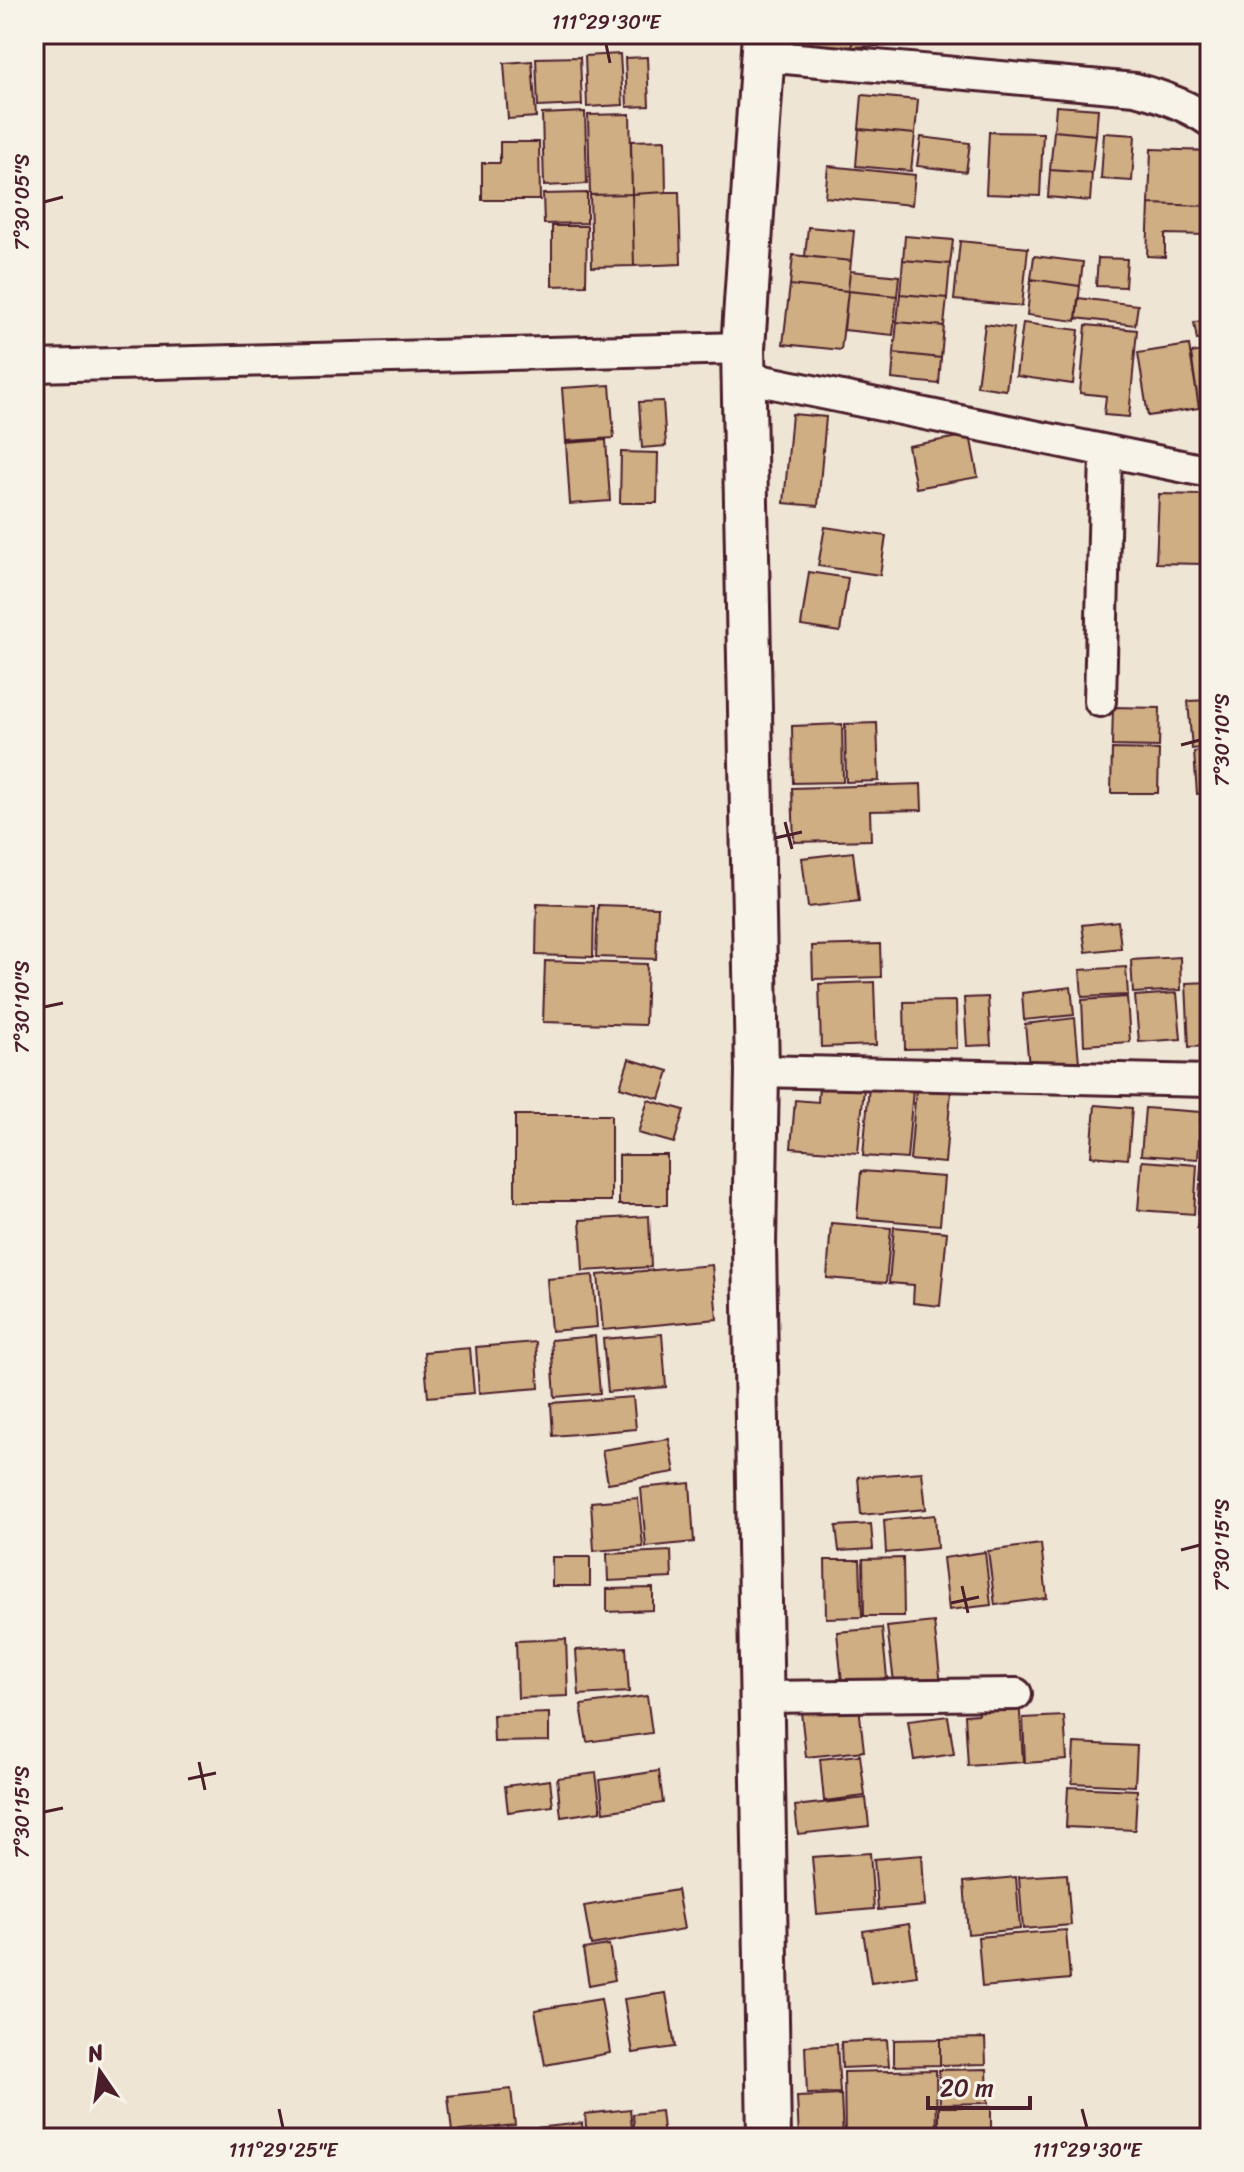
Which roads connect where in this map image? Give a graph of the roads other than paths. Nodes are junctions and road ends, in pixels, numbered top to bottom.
1 (763, 45) edge
2 (1210, 121) edge
3 (743, 363) junction
4 (34, 366) edge
5 (1106, 452) junction
6 (1210, 472) edge
7 (1100, 701) dead end
8 (757, 1071) junction
9 (1210, 1081) edge
10 (1016, 1694) dead end
11 (762, 1697) junction
12 (769, 2138) edge

1 - 2 street
1 - 3 street
3 - 4 street
3 - 5 street
3 - 8 street
5 - 6 street
5 - 7 street
8 - 9 street
8 - 11 street
10 - 11 street
11 - 12 street

